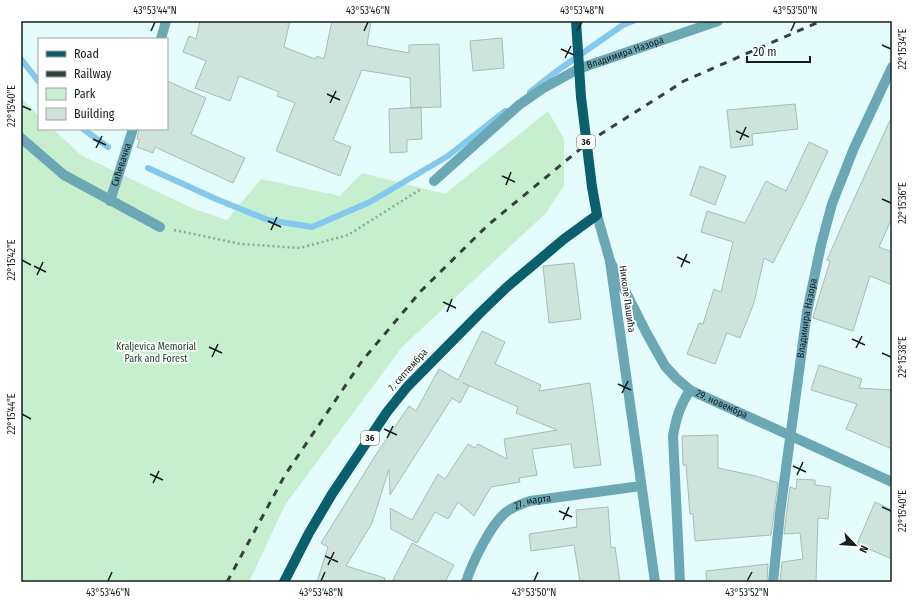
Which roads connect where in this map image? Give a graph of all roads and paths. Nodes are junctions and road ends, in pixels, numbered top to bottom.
1 (166, 21) edge
2 (576, 21) edge
3 (718, 21) edge
4 (161, 38) edge
5 (578, 67) junction
6 (892, 67) edge
7 (133, 130) edge
8 (21, 138) edge
9 (434, 181) joint
10 (110, 201) junction
11 (597, 215) junction
12 (160, 227) joint
13 (610, 261) junction
14 (690, 390) junction
15 (791, 437) junction
16 (892, 482) edge
17 (641, 486) junction
18 (284, 582) edge
19 (466, 582) edge
20 (655, 582) edge
21 (680, 582) edge
22 (773, 582) edge

1 - 4 street
2 - 5 main road, Николе Пашића / 36
3 - 5 street, Владимира Назора
5 - 9 street, Владимира Назора
5 - 11 main road, Николе Пашића / 36, bridge
6 - 15 street, Владимира Назора
7 - 10 street, Сићевачка
8 - 10 street
9 - 12 path
10 - 12 street
11 - 13 street, Николе Пашића
11 - 18 main road, 7. септембра / 36
13 - 14 street, 29. новембра
13 - 17 street, Николе Пашића
14 - 15 street, 29. новембра
14 - 21 street
15 - 16 street, 29. новембра
15 - 22 street, Владимира Назора
17 - 19 street, 27. марта
17 - 20 street, Николе Пашића

